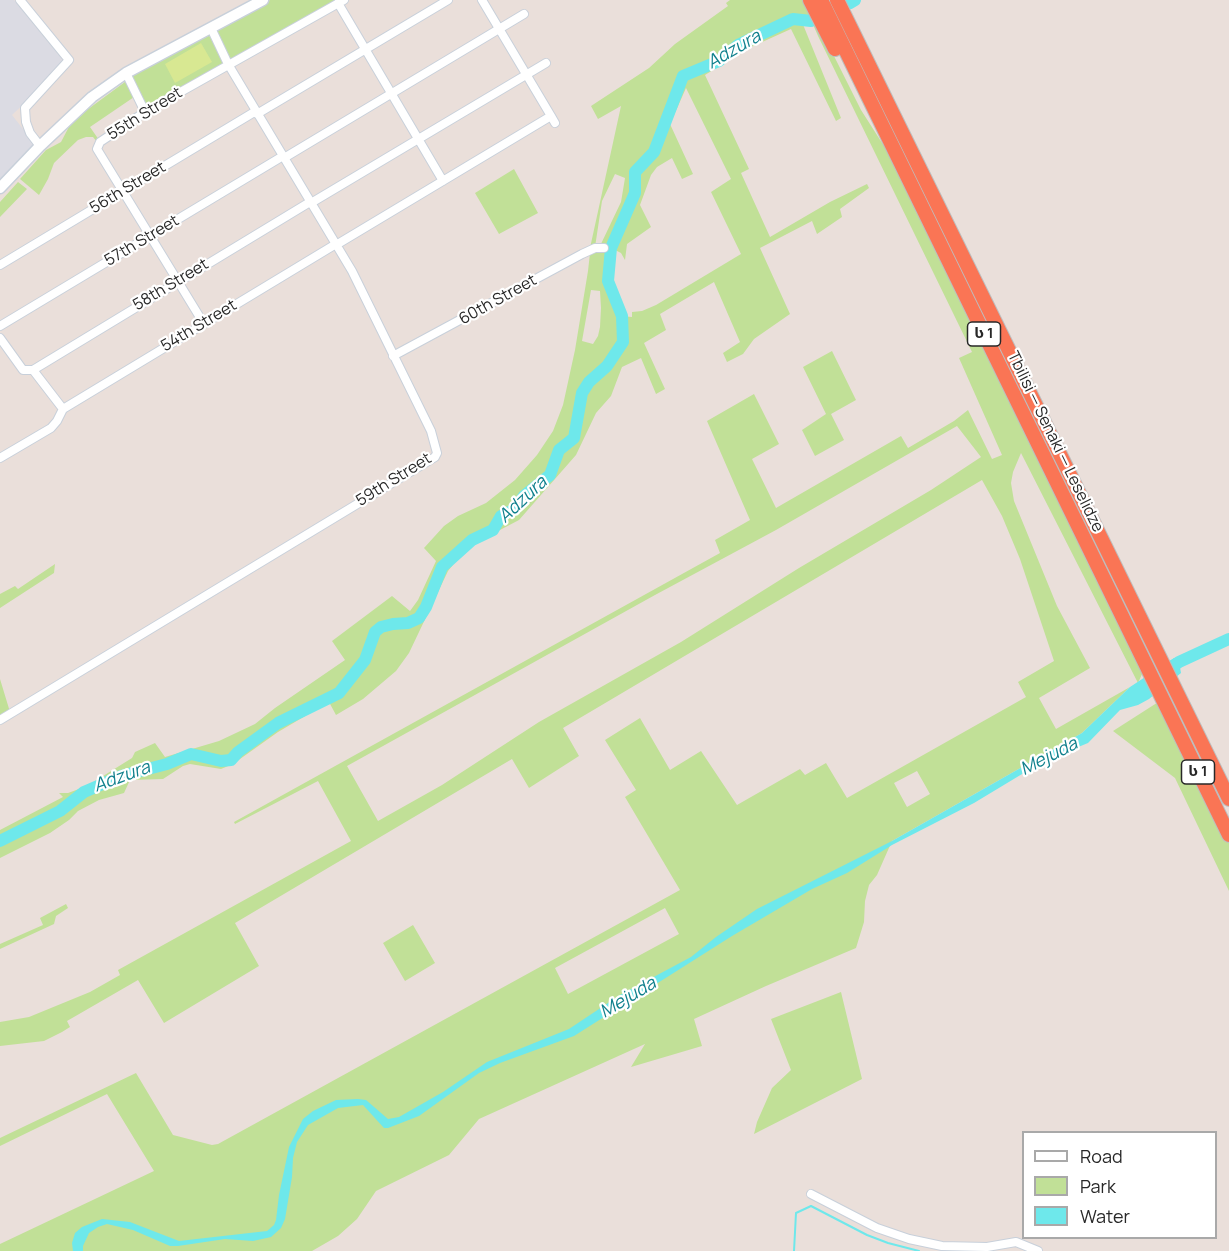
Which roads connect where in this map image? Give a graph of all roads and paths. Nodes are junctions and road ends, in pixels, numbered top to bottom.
1 (20, 0) edge
2 (263, 0) edge
3 (448, 0) edge
4 (482, 0) edge
5 (810, 0) edge
6 (821, 0) edge
7 (837, 0) edge
8 (843, 0) edge
9 (341, 2) edge
10 (524, 14) dead end
11 (845, 15) junction
12 (211, 28) junction
13 (499, 30) junction
14 (365, 49) junction
15 (546, 63) dead end
16 (228, 64) junction
17 (126, 73) junction
18 (526, 75) junction
19 (392, 94) junction
20 (873, 105) junction
21 (145, 112) junction
22 (257, 113) junction
23 (418, 139) junction
24 (40, 146) junction
25 (284, 157) junction
26 (443, 181) junction
27 (0, 188) edge
28 (123, 191) junction
29 (311, 202) junction
30 (150, 236) junction
31 (336, 245) junction
32 (604, 248) dead end
33 (0, 265) edge
34 (178, 281) junction
35 (204, 324) junction
36 (0, 326) edge
37 (0, 338) edge
38 (393, 356) junction
39 (33, 370) junction
40 (63, 408) junction
41 (0, 458) edge
42 (0, 720) edge
43 (1229, 799) edge
44 (1229, 835) edge
45 (811, 1194) dead end
46 (1026, 1248) edge
47 (971, 1249) edge
48 (1038, 1251) edge

1 - 24 street
2 - 12 main road
3 - 14 street, 56th Street
4 - 13 street, 54th Street
5 - 20 highway
6 - 20 highway, Tbilisi — Senaki — Leselidze / ს 1
7 - 11 highway, Tbilisi — Senaki — Leselidze / ს 1
8 - 11 highway
9 - 14 street
9 - 16 street, 55th Street
10 - 13 street, 57th Street
11 - 43 highway, Tbilisi — Senaki — Leselidze / ს 1
12 - 16 street, 59th Street
12 - 17 main road
13 - 18 street, 54th Street
13 - 19 street, 57th Street
14 - 19 street
14 - 22 street, 56th Street
15 - 18 street, 58th Street
16 - 21 street, 55th Street
16 - 22 street, 59th Street
17 - 21 street
17 - 24 main road
18 - 23 street, 58th Street
18 - 26 street, 54th Street
19 - 23 street
19 - 25 street, 57th Street
20 - 44 highway, Tbilisi — Senaki — Leselidze / ს 1
21 - 28 street, 55th Street
22 - 25 street, 59th Street
22 - 28 street, 56th Street
23 - 26 street
23 - 29 street, 58th Street
24 - 27 main road
25 - 29 street, 59th Street
25 - 30 street, 57th Street
26 - 31 street, 54th Street
28 - 30 street, 55th Street
28 - 33 street, 56th Street
29 - 31 street, 59th Street
29 - 34 street, 58th Street
30 - 34 street, 55th Street
30 - 36 street, 57th Street
31 - 35 street, 54th Street
31 - 38 street, 59th Street
32 - 38 street, 60th Street
34 - 35 street, 55th Street
34 - 39 street, 58th Street
35 - 40 street, 54th Street
37 - 39 street
38 - 42 street, 59th Street
39 - 40 street
40 - 41 street
45 - 47 street
46 - 47 street
46 - 48 street

